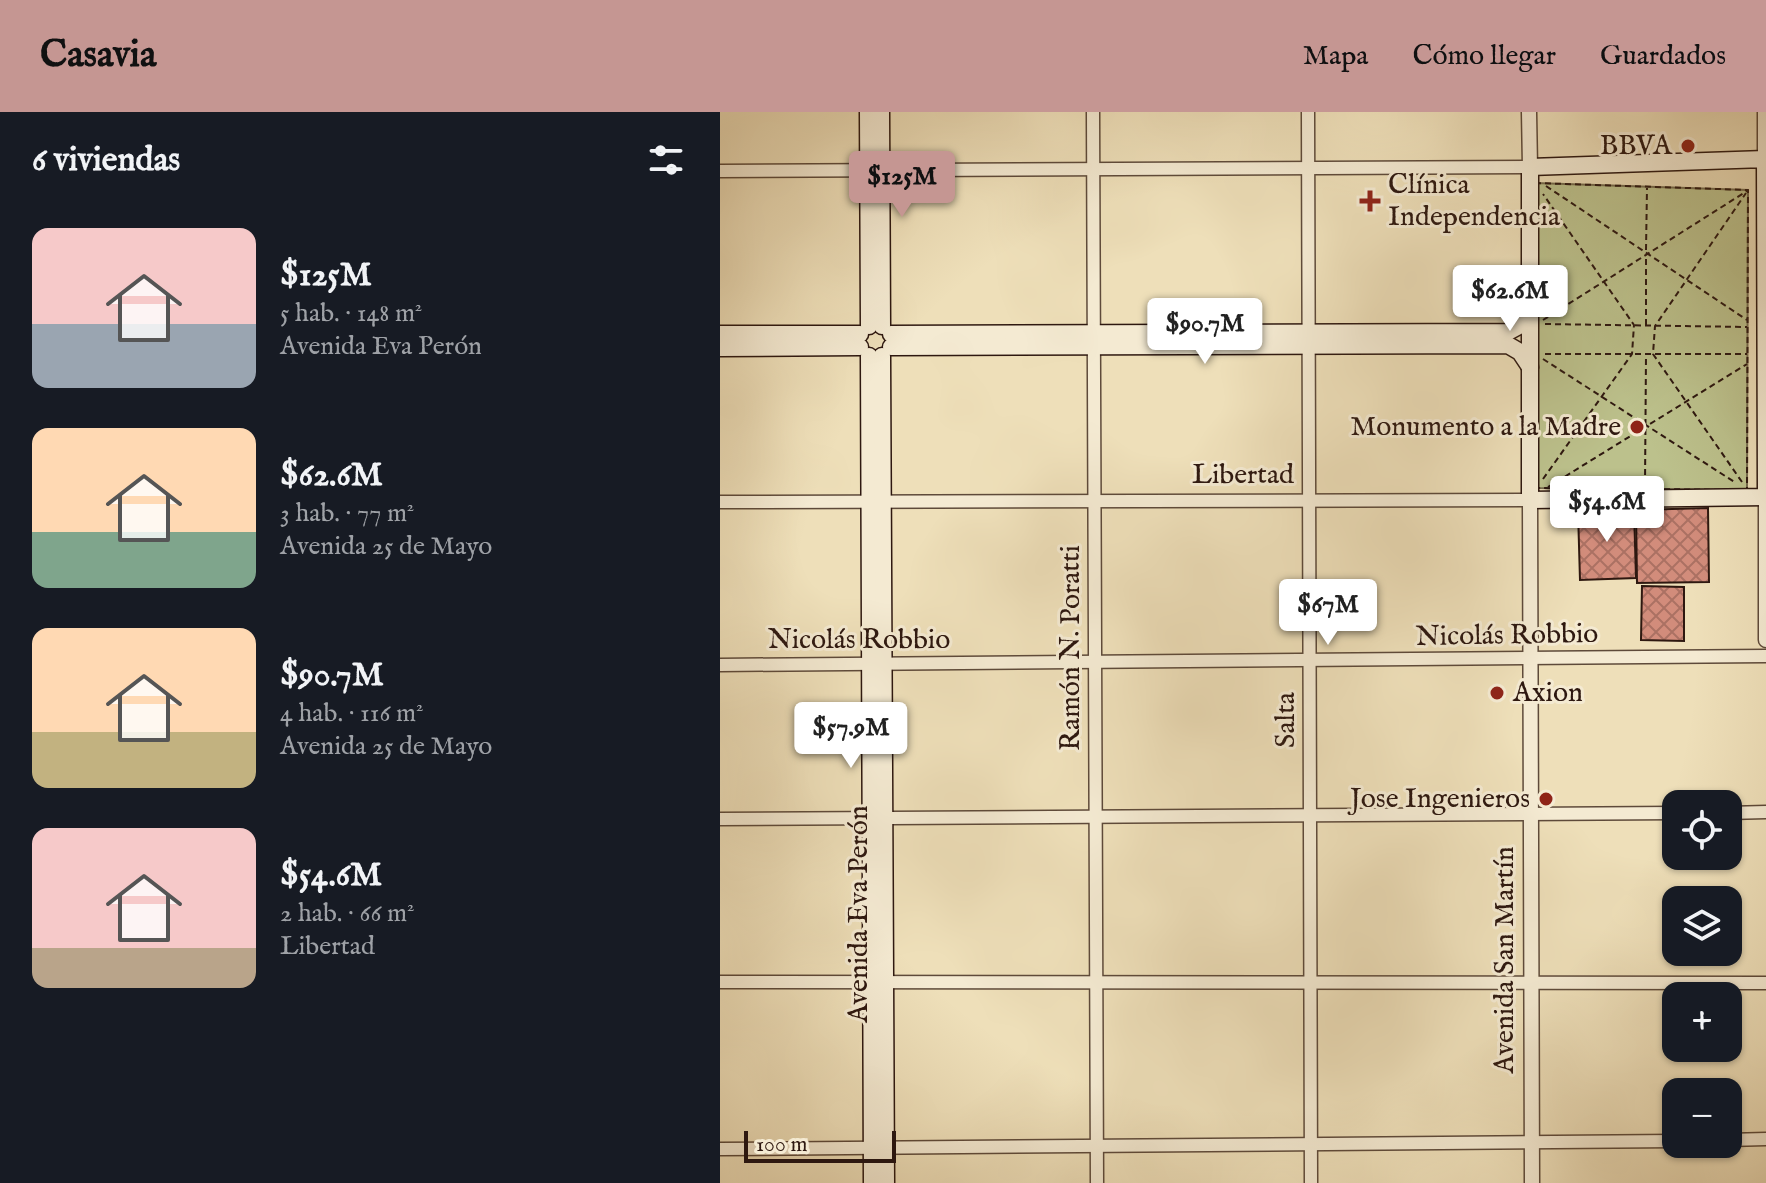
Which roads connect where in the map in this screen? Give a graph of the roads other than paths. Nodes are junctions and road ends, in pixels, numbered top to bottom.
1 (868, 112) edge
2 (881, 112) edge
3 (1093, 112) edge
4 (1308, 112) edge
5 (1529, 112) edge
6 (1765, 112) edge
7 (1765, 159) edge
8 (1530, 167) junction
9 (1309, 168) junction
10 (1094, 169) junction
11 (876, 170) junction
12 (720, 171) edge
13 (1533, 317) junction
14 (1766, 329) edge
15 (720, 334) edge
16 (1095, 340) junction
17 (1309, 340) junction
18 (876, 341) junction
19 (1766, 346) edge
20 (720, 348) edge
21 (1533, 361) junction
22 (1533, 494) junction
23 (1766, 497) edge
24 (1310, 500) junction
25 (876, 501) junction
26 (1095, 501) junction
27 (720, 502) edge
28 (1766, 640) edge
29 (1766, 656) edge
30 (1530, 660) junction
31 (1310, 661) junction
32 (1096, 663) junction
33 (877, 664) junction
34 (720, 665) edge
35 (1766, 812) edge
36 (1662, 813) edge
37 (1742, 813) edge
38 (1531, 815) junction
39 (1310, 816) junction
40 (1096, 817) junction
41 (878, 818) junction
42 (720, 819) edge
43 (720, 982) edge
44 (878, 983) junction
45 (1766, 983) edge
46 (1095, 984) junction
47 (1310, 984) junction
48 (1531, 984) junction
49 (1766, 1139) edge
50 (1742, 1140) edge
51 (1662, 1141) edge
52 (1531, 1143) junction
53 (1311, 1145) junction
54 (1097, 1146) junction
55 (879, 1148) junction
56 (720, 1149) edge
57 (872, 1183) edge
58 (886, 1183) edge
59 (1097, 1183) edge
60 (1311, 1183) edge
61 (1532, 1183) edge

1 - 11 main road, Avenida Eva Perón
2 - 11 main road, Avenida Eva Perón
3 - 10 street, Ramón N. Poratti
4 - 9 street, Salta
5 - 8 street, Avenida San Martín
6 - 7 street
7 - 8 main road
7 - 14 main road
8 - 9 street
8 - 13 main road, Avenida San Martín
9 - 10 street
9 - 17 street, Salta
10 - 11 street
10 - 16 street, Ramón N. Poratti
11 - 12 street
11 - 18 main road, Avenida Eva Perón
13 - 17 main road
13 - 21 main road, Avenida San Martín
14 - 19 main road
15 - 18 main road
16 - 17 main road
16 - 18 main road
16 - 26 street, Ramón N. Poratti
17 - 21 main road
17 - 24 street, Salta
18 - 20 main road
18 - 25 main road, Avenida Eva Perón
19 - 23 main road
21 - 22 main road, Avenida San Martín
22 - 23 main road, Libertad
22 - 24 street, Libertad
22 - 30 street, Avenida San Martín
23 - 28 street
24 - 26 street, Libertad
24 - 31 street, Salta
25 - 26 street, Libertad
25 - 27 street, Libertad
25 - 33 main road, Avenida Eva Perón
26 - 32 street, Ramón N. Poratti
29 - 30 street, Nicolás Robbio
30 - 31 street, Nicolás Robbio
30 - 38 street, Avenida San Martín
31 - 32 street, Nicolás Robbio
31 - 39 street, Salta
32 - 33 street, Nicolás Robbio
32 - 40 street, Ramón N. Poratti
33 - 34 street, Nicolás Robbio
33 - 41 main road, Avenida Eva Perón
35 - 37 street
36 - 38 street
38 - 39 street
38 - 48 street, Avenida San Martín
39 - 40 street
39 - 47 street, Salta
40 - 41 street
40 - 46 street, Ramón N. Poratti
41 - 42 street
41 - 44 main road, Avenida Eva Perón
43 - 44 street
44 - 46 street
44 - 55 main road, Avenida Eva Perón
45 - 48 street
46 - 47 street
46 - 54 street, Ramón N. Poratti
47 - 48 street
47 - 53 street, Salta
48 - 52 street, Avenida San Martín
49 - 50 street
51 - 52 street
52 - 53 street
52 - 61 street, Avenida San Martín
53 - 54 street
53 - 60 street, Salta
54 - 55 street
54 - 59 street, Ramón N. Poratti
55 - 56 street
55 - 57 main road, Avenida Eva Perón
55 - 58 main road, Avenida Eva Perón

